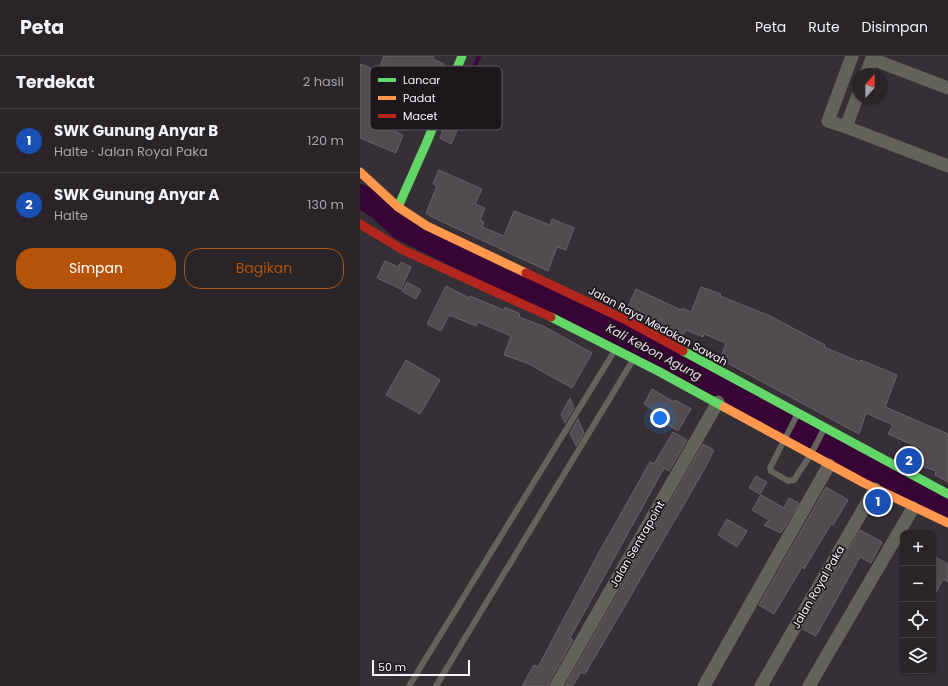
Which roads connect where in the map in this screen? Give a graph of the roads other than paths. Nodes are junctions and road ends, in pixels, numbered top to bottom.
1 (462, 56) edge
2 (852, 56) edge
3 (872, 58) edge
4 (458, 66) edge
5 (868, 68) edge
6 (948, 88) edge
7 (855, 104) edge
8 (846, 128) junction
9 (432, 130) edge
10 (948, 166) edge
11 (361, 175) edge
12 (398, 207) junction
13 (360, 224) edge
14 (616, 349) junction
15 (634, 358) junction
16 (718, 402) junction
17 (797, 416) junction
18 (824, 429) junction
19 (786, 437) junction
20 (813, 451) junction
21 (829, 465) junction
22 (875, 489) junction
23 (948, 494) edge
24 (913, 508) junction
25 (948, 523) edge
26 (409, 686) edge
27 (436, 686) edge
28 (556, 686) edge
29 (704, 686) edge
30 (760, 686) edge
31 (809, 686) edge

1 - 4 street
2 - 8 street
3 - 5 street
3 - 6 street
7 - 8 street
8 - 10 street
9 - 12 street
11 - 12 street, Jalan Raya Medokan Sawah
12 - 17 street, Jalan Raya Medokan Sawah
13 - 14 street
14 - 15 street
14 - 26 lane
15 - 16 street
15 - 27 lane
16 - 19 street
16 - 28 street, Jalan Sentrapoint
17 - 18 street, Jalan Raya Medokan Sawah
17 - 19 lane
18 - 20 lane
18 - 23 street, Jalan Raya Medokan Sawah
19 - 20 street
19 - 20 lane
20 - 21 street
21 - 22 street
21 - 29 street
22 - 24 street
22 - 30 street, Jalan Royal Paka
24 - 25 street
24 - 31 street

